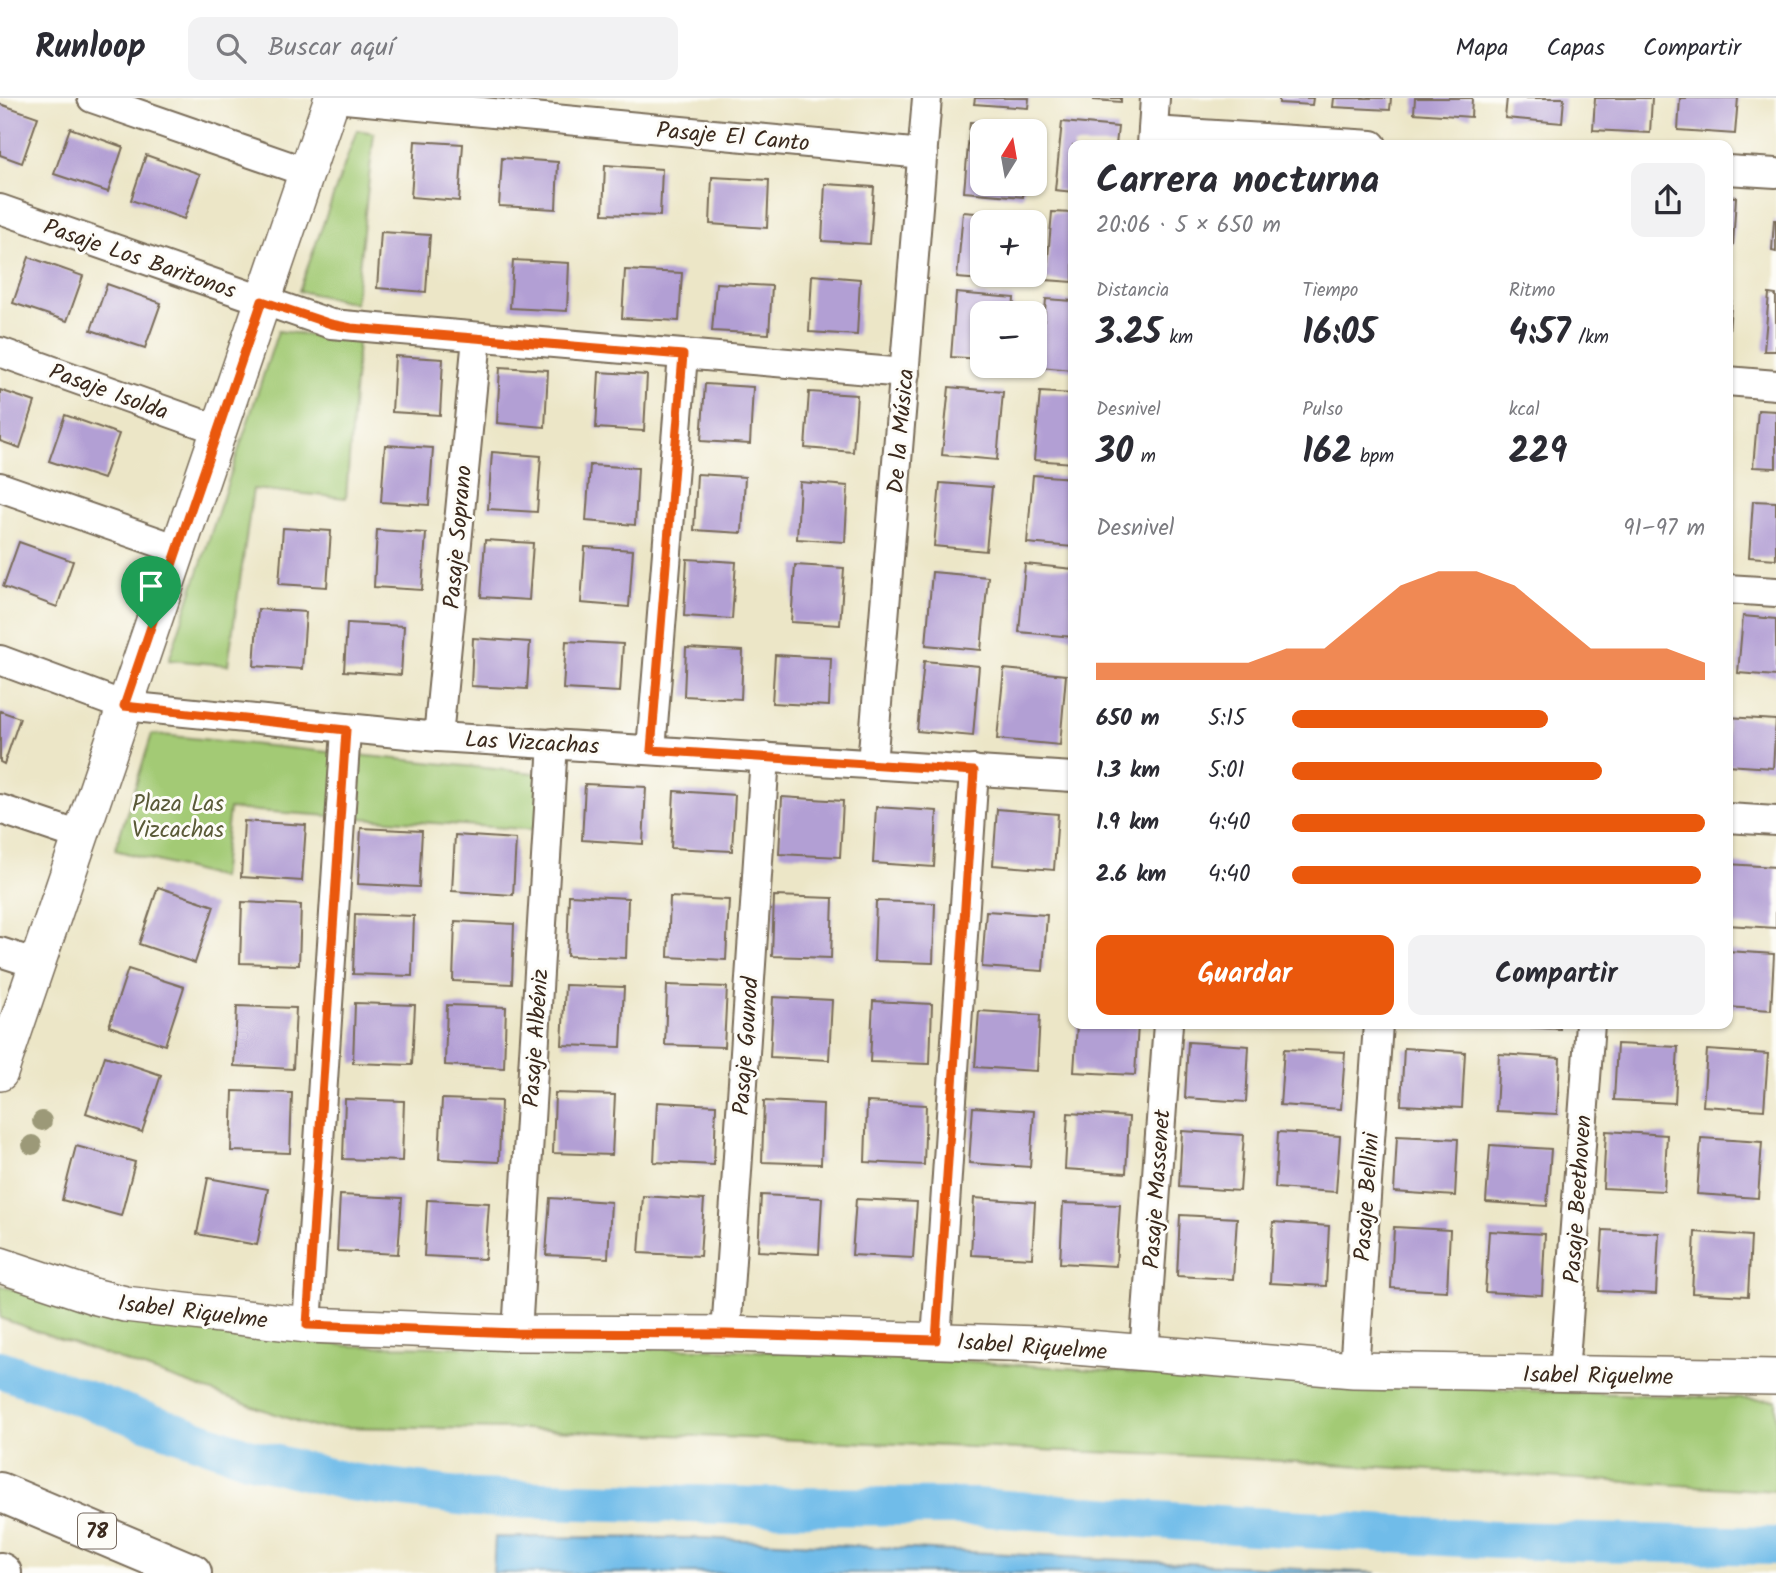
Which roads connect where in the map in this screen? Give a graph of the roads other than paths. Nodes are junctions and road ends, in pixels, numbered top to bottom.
1 (92, 98) edge
2 (333, 98) edge
3 (927, 98) edge
4 (1156, 98) edge
5 (1152, 138) edge
6 (1215, 140) edge
7 (923, 155) junction
8 (1733, 170) edge
9 (306, 172) junction
10 (1776, 173) edge
11 (0, 209) edge
12 (262, 301) junction
13 (477, 338) junction
14 (0, 352) edge
15 (683, 355) junction
16 (905, 373) junction
17 (1733, 382) edge
18 (1776, 385) edge
19 (219, 430) junction
20 (0, 487) edge
21 (178, 550) junction
22 (1733, 589) edge
23 (1776, 592) edge
24 (0, 660) edge
25 (124, 706) junction
26 (346, 730) junction
27 (438, 737) junction
28 (553, 743) junction
29 (651, 750) junction
30 (765, 757) junction
31 (872, 764) junction
32 (974, 771) junction
33 (1068, 777) edge
34 (0, 809) edge
35 (1733, 818) edge
36 (1776, 821) edge
37 (80, 836) junction
38 (0, 952) edge
39 (37, 964) junction
40 (1168, 1029) edge
41 (1378, 1029) edge
42 (1590, 1029) edge
43 (0, 1073) edge
44 (0, 1265) edge
45 (307, 1325) junction
46 (517, 1333) junction
47 (726, 1334) junction
48 (936, 1340) junction
49 (1144, 1354) junction
50 (1354, 1370) junction
51 (1776, 1371) edge
52 (1564, 1374) junction
53 (0, 1492) edge
54 (192, 1573) edge

1 - 9 street
2 - 7 street, Pasaje El Canto
2 - 9 street
3 - 7 street, De la Música
4 - 5 street
5 - 6 street
7 - 16 street, De la Música
8 - 10 street
9 - 12 street
11 - 12 street, Pasaje Los Baritonos
12 - 13 street, Pasaje Los Baritonos
12 - 19 street
13 - 15 street, Pasaje Los Baritonos
13 - 27 street, Pasaje Soprano
14 - 19 street, Pasaje Isolda
15 - 16 street, Pasaje Los Baritonos
15 - 29 street
16 - 31 street, De la Música
17 - 18 street
19 - 21 street
20 - 21 street
21 - 25 street
22 - 23 street
24 - 25 street, Las Vizcachas
25 - 26 street, Las Vizcachas
25 - 37 street
26 - 27 street, Las Vizcachas
26 - 45 street
27 - 28 street, Las Vizcachas
28 - 29 street, Las Vizcachas
28 - 46 street, Pasaje Albéniz
29 - 30 street, Las Vizcachas
30 - 31 street, Las Vizcachas
30 - 47 street, Pasaje Gounod
31 - 32 street, Las Vizcachas
32 - 33 street, Las Vizcachas
32 - 48 street
34 - 37 street
35 - 36 street
37 - 39 street
38 - 39 street
39 - 43 street
40 - 49 street, Pasaje Massenet
41 - 50 street, Pasaje Bellini
42 - 52 street, Pasaje Beethoven
44 - 45 street, Isabel Riquelme
45 - 46 street, Isabel Riquelme
46 - 47 street, Isabel Riquelme
47 - 48 street, Isabel Riquelme
48 - 49 street, Isabel Riquelme
49 - 50 street, Isabel Riquelme
50 - 52 street, Isabel Riquelme
51 - 52 street, Isabel Riquelme
53 - 54 highway, 78

